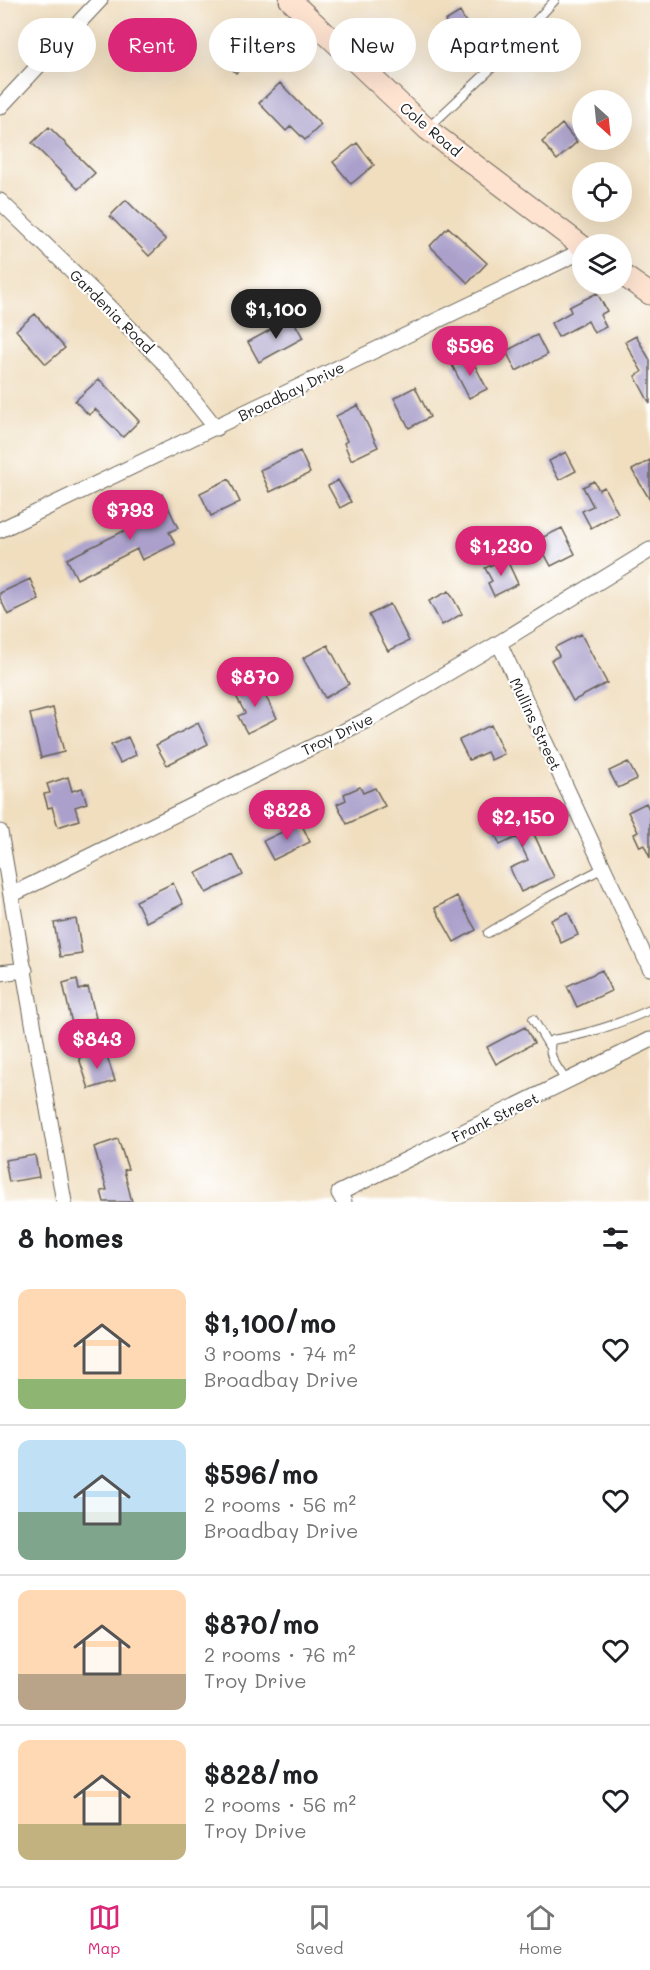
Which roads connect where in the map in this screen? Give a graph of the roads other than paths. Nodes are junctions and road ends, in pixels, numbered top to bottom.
1 (100, 0) edge
2 (290, 0) edge
3 (555, 0) edge
4 (0, 107) edge
5 (427, 129) junction
6 (0, 201) edge
7 (572, 241) edge
8 (572, 254) edge
9 (632, 282) edge
10 (650, 294) edge
11 (216, 428) junction
12 (0, 530) edge
13 (650, 550) edge
14 (499, 643) junction
15 (0, 832) edge
16 (603, 868) junction
17 (11, 895) junction
18 (488, 933) dead end
19 (650, 968) edge
20 (25, 970) junction
21 (0, 973) edge
22 (650, 1010) edge
23 (533, 1019) dead end
24 (650, 1040) edge
25 (549, 1046) junction
26 (566, 1081) junction
27 (342, 1198) edge
28 (64, 1202) edge

1 - 4 street
2 - 5 street, Cole Road
3 - 5 lane
5 - 7 street, Cole Road
6 - 11 street, Gardenia Road
8 - 11 street, Broadbay Drive
9 - 10 street
11 - 12 street, Broadbay Drive
13 - 14 street, Troy Drive
14 - 16 street, Mullins Street
14 - 17 street, Troy Drive
15 - 17 street
16 - 18 lane
16 - 19 street, Mullins Street
17 - 20 street
20 - 21 street
20 - 28 street
22 - 25 lane
23 - 25 lane
24 - 26 street, Frank Street
25 - 26 lane
26 - 27 street, Frank Street

